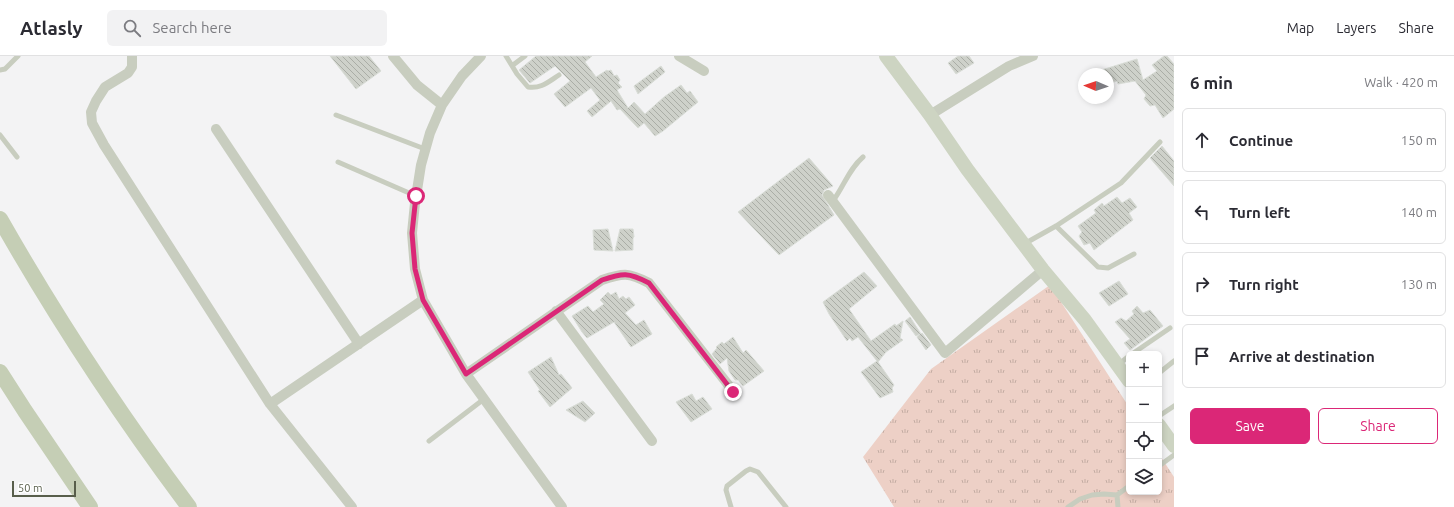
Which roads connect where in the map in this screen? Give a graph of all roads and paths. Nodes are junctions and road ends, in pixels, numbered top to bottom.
1 (18, 56) edge
2 (132, 56) edge
3 (393, 56) edge
4 (481, 56) edge
5 (506, 56) edge
6 (525, 56) edge
7 (679, 56) edge
8 (1033, 56) edge
9 (890, 59) edge
10 (513, 65) junction
11 (0, 70) edge
12 (704, 71) dead end
13 (558, 75) dead end
14 (442, 105) junction
15 (336, 115) dead end
16 (930, 115) junction
17 (216, 129) dead end
18 (0, 136) edge
19 (1160, 142) dead end
20 (425, 149) junction
21 (17, 157) dead end
22 (863, 157) dead end
23 (338, 162) dead end
24 (416, 196) junction
25 (831, 198) joint
26 (0, 218) edge
27 (1056, 226) junction
28 (1024, 244) junction
29 (1134, 254) dead end
30 (1043, 270) junction
31 (423, 300) junction
32 (556, 312) junction
33 (1170, 328) dead end
34 (359, 344) junction
35 (1136, 351) edge
36 (1123, 360) edge
37 (1174, 361) edge
38 (1126, 370) edge
39 (1162, 371) edge
40 (0, 372) edge
41 (466, 374) junction
42 (733, 392) dead end
43 (484, 399) junction
44 (270, 404) junction
45 (1174, 406) edge
46 (1162, 414) edge
47 (1162, 429) edge
48 (429, 441) dead end
49 (652, 441) dead end
50 (1174, 446) edge
51 (1174, 455) edge
52 (1162, 464) edge
53 (1126, 488) edge
54 (1116, 495) junction
55 (90, 507) edge
56 (189, 507) edge
57 (352, 507) edge
58 (562, 507) edge
59 (731, 507) edge
60 (786, 507) edge
61 (1068, 507) edge
62 (1118, 507) edge

1 - 11 lane
2 - 44 street
3 - 14 street
4 - 14 street
5 - 10 lane
6 - 10 lane
7 - 12 street
8 - 16 street
9 - 16 street
10 - 13 lane
14 - 20 street
15 - 20 lane
16 - 28 street
17 - 34 street
18 - 21 lane
19 - 27 lane
20 - 24 street
22 - 25 lane
23 - 24 lane
24 - 31 street
25 - 30 street
26 - 56 main road
27 - 28 lane
27 - 29 lane
28 - 30 street
30 - 36 street
31 - 34 street
31 - 41 street
32 - 41 street
32 - 42 street
32 - 49 street
33 - 35 lane
34 - 44 street
36 - 38 street
37 - 39 lane
40 - 55 main road
41 - 43 street
43 - 48 lane
43 - 58 street
44 - 57 street
45 - 46 lane
47 - 50 street
51 - 52 lane
53 - 54 lane
54 - 61 lane
54 - 62 lane
59 - 60 lane

